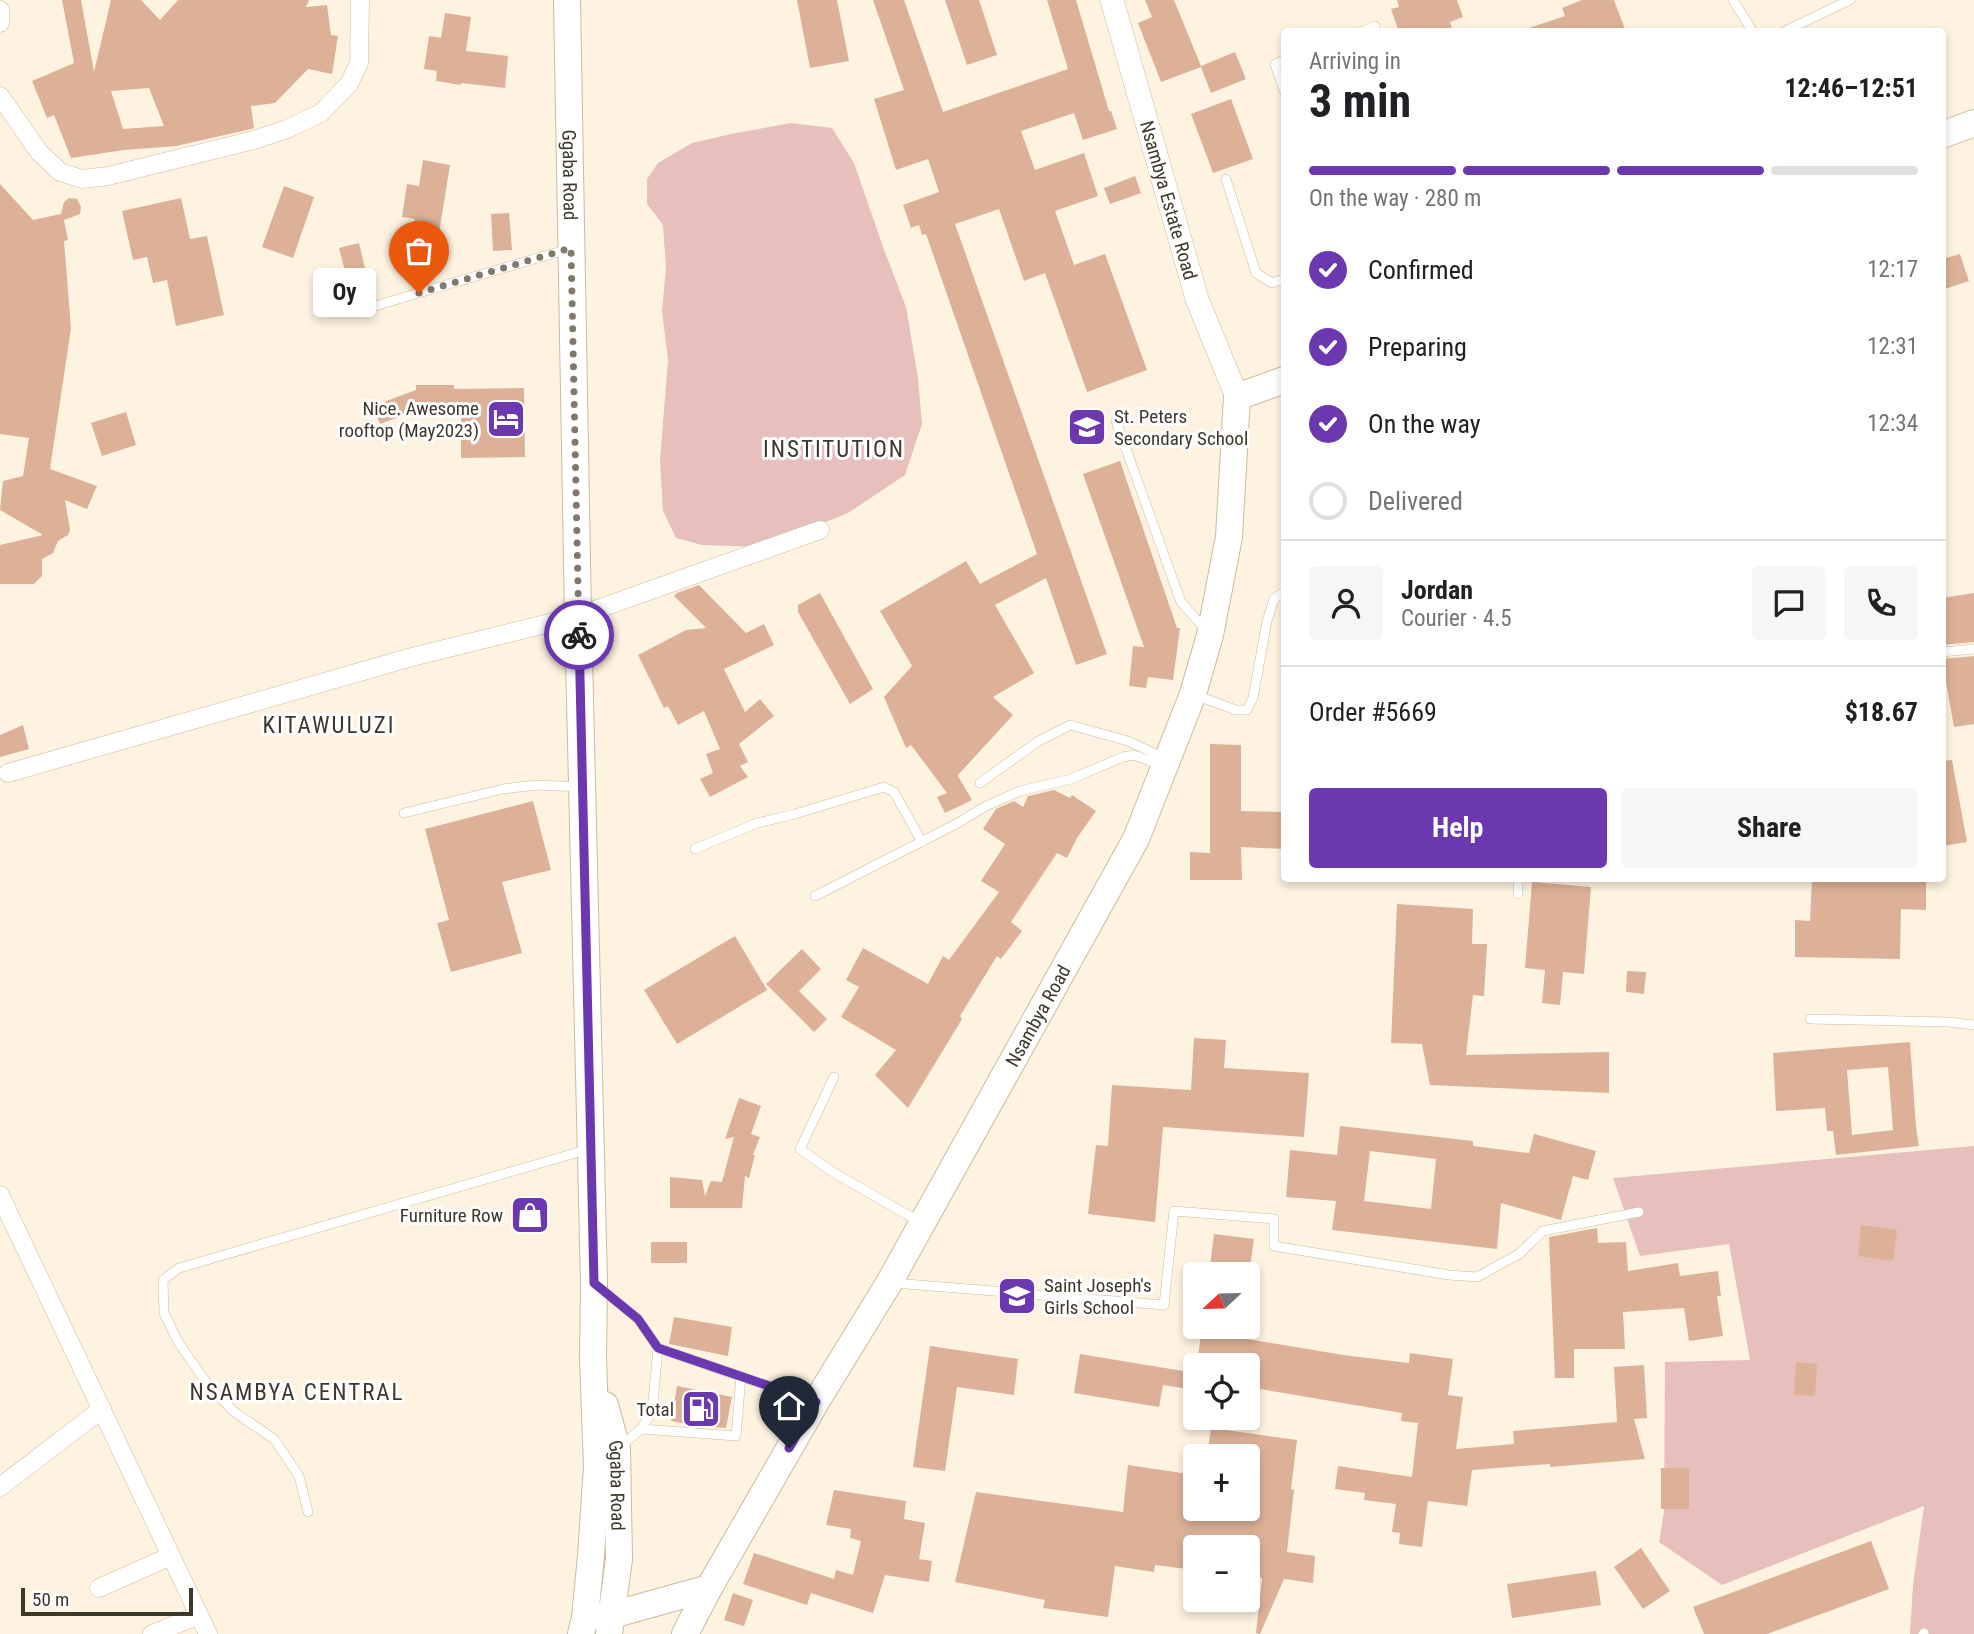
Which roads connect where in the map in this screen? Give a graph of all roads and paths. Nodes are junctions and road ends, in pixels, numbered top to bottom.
1 (360, 0) edge
2 (567, 0) edge
3 (1112, 0) edge
4 (1733, 0) edge
5 (1850, 0) edge
6 (0, 10) edge
7 (0, 23) edge
8 (1750, 28) edge
9 (1791, 28) edge
10 (1281, 61) edge
11 (1281, 81) edge
12 (0, 96) edge
13 (1974, 123) edge
14 (1946, 134) edge
15 (1226, 179) dead end
16 (571, 248) junction
17 (1281, 280) edge
18 (368, 308) dead end
19 (1281, 381) edge
20 (1237, 397) junction
21 (1116, 421) dead end
22 (820, 530) dead end
23 (1281, 594) edge
24 (578, 616) junction
25 (1210, 635) junction
26 (1974, 649) edge
27 (1946, 652) edge
28 (1194, 694) junction
29 (1167, 764) junction
30 (8, 774) dead end
31 (980, 783) dead end
32 (582, 788) junction
33 (404, 813) dead end
34 (922, 842) junction
35 (695, 849) dead end
36 (1518, 882) edge
37 (1518, 894) dead end
38 (814, 896) dead end
39 (1810, 1020) dead end
40 (1974, 1025) edge
41 (834, 1077) dead end
42 (591, 1148) junction
43 (0, 1195) edge
44 (1639, 1212) dead end
45 (922, 1223) junction
46 (594, 1283) junction
47 (889, 1283) junction
48 (658, 1348) junction
49 (593, 1359) junction
50 (741, 1377) junction
51 (816, 1402) junction
52 (102, 1409) junction
53 (641, 1429) junction
54 (617, 1449) junction
55 (0, 1487) edge
56 (309, 1512) dead end
57 (172, 1556) junction
58 (99, 1588) dead end
59 (709, 1588) junction
60 (199, 1615) junction
61 (611, 1624) edge
62 (583, 1626) edge
63 (155, 1633) edge
64 (208, 1634) edge
65 (685, 1634) edge

1 - 12 street
2 - 16 main road, Ggaba Road
3 - 20 street, Nsambya Estate Road
4 - 8 lane
5 - 9 lane
6 - 7 street
10 - 11 lane
13 - 14 main road
15 - 17 lane
16 - 18 lane
16 - 24 main road, Ggaba Road
19 - 20 main road
20 - 25 main road, Nsambya Road
21 - 25 lane
22 - 24 street
23 - 28 lane
24 - 30 street
24 - 32 main road, Ggaba Road
25 - 28 main road, Nsambya Road
26 - 27 lane
28 - 29 main road, Nsambya Road
29 - 31 lane
29 - 34 lane
29 - 45 main road, Nsambya Road
32 - 33 lane
32 - 42 main road, Ggaba Road
34 - 35 lane
34 - 38 lane
36 - 37 lane
39 - 40 lane
41 - 45 lane
42 - 46 main road, Ggaba Road
42 - 56 lane
43 - 52 street
44 - 47 lane
45 - 47 main road, Nsambya Road
46 - 48 lane
46 - 49 main road, Ggaba Road
47 - 51 main road, Nsambya Road
48 - 50 lane
48 - 53 lane
49 - 54 main road, Ggaba Road
49 - 62 main road, Ggaba Road
50 - 51 lane
50 - 53 lane
51 - 59 main road, Nsambya Road
52 - 55 street
52 - 57 street
53 - 54 lane
54 - 61 main road, Ggaba Road
57 - 58 street
57 - 60 street
59 - 61 main road
59 - 65 main road, Nsambya Road
60 - 63 street
60 - 64 street
61 - 62 main road

